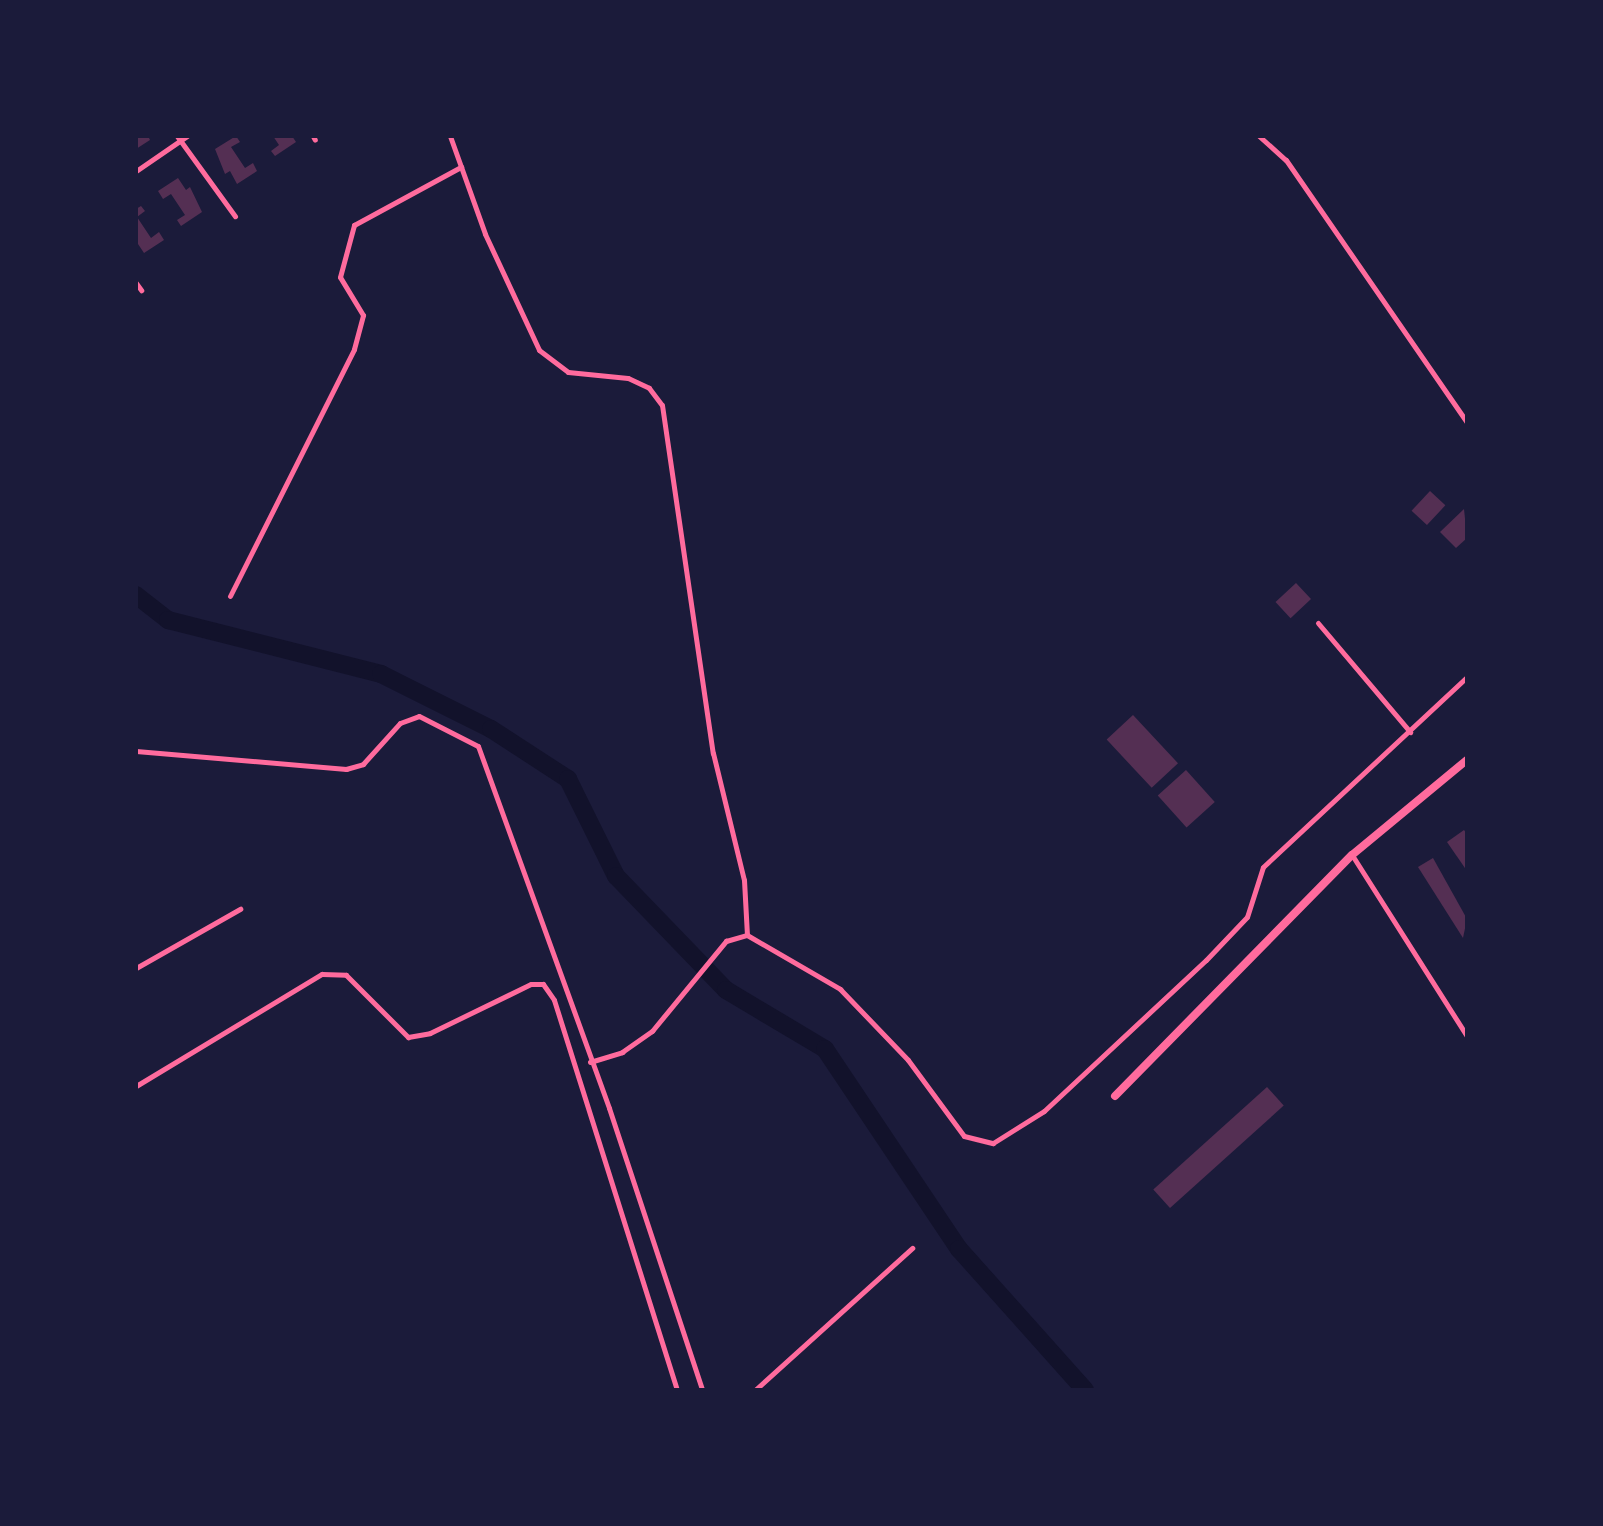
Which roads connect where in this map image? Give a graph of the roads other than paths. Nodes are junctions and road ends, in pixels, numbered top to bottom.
1 (450, 136) edge
2 (1259, 136) edge
3 (182, 137) edge
4 (461, 167) junction
5 (136, 171) edge
6 (235, 216) dead end
7 (136, 283) edge
8 (141, 290) dead end
9 (1467, 422) edge
10 (230, 596) dead end
11 (1318, 623) dead end
12 (1467, 677) edge
13 (1410, 732) junction
14 (136, 751) edge
15 (1467, 760) edge
16 (1352, 855) junction
17 (240, 909) dead end
18 (747, 935) junction
19 (136, 968) edge
20 (1467, 1036) edge
21 (590, 1062) junction
22 (136, 1086) edge
23 (1115, 1096) dead end
24 (912, 1248) dead end
25 (677, 1390) edge
26 (702, 1390) edge
27 (755, 1390) edge

1 - 4 lane
2 - 9 lane
3 - 5 lane
3 - 6 lane
4 - 10 lane
4 - 18 lane
7 - 8 lane
11 - 13 lane
12 - 13 lane
13 - 18 lane
14 - 21 lane
15 - 16 street
16 - 20 lane
16 - 23 street
17 - 19 lane
18 - 21 lane
21 - 26 lane
22 - 25 lane
24 - 27 lane

